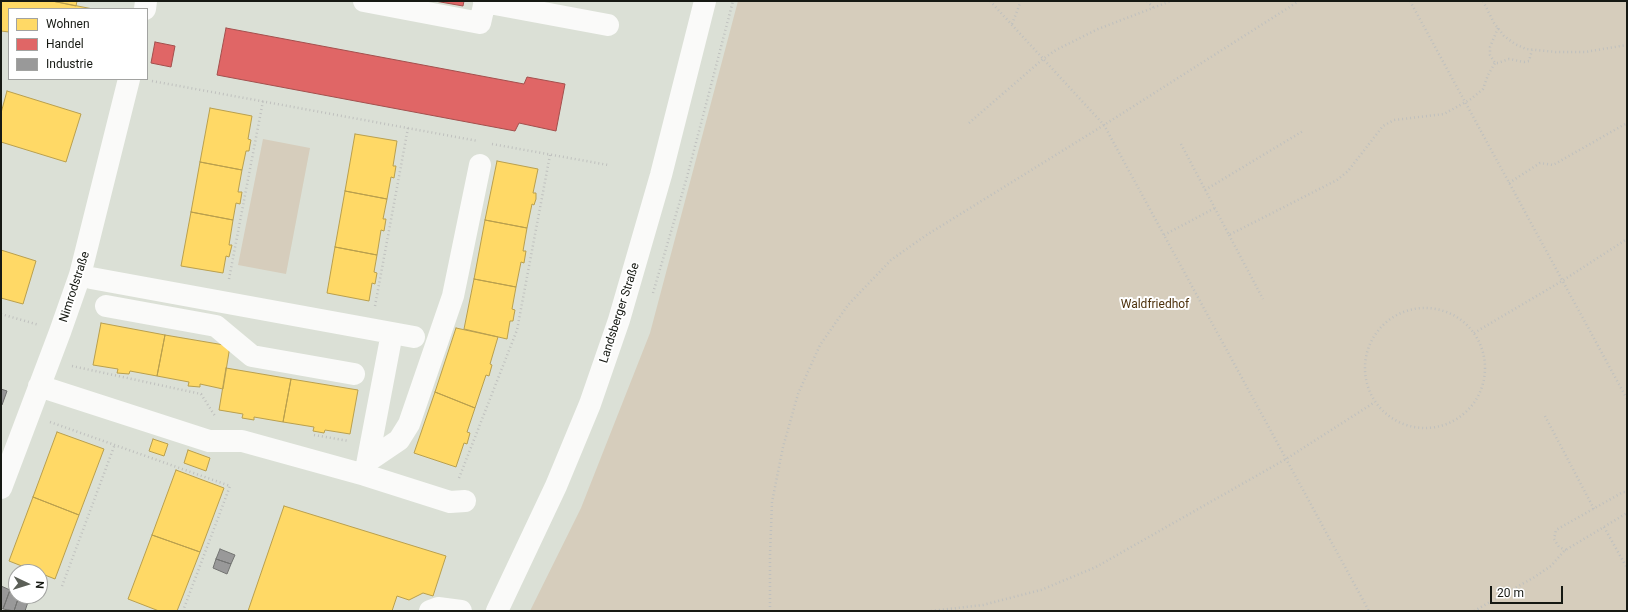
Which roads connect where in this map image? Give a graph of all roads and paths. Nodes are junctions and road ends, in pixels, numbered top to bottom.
1 (364, 1) edge
2 (705, 1) edge
3 (990, 1) edge
4 (1020, 1) edge
5 (1147, 1) edge
6 (1171, 1) edge
7 (1299, 1) edge
8 (1410, 1) edge
9 (1483, 1) edge
10 (484, 2) edge
11 (1154, 8) junction
12 (1012, 24) junction
13 (608, 25) dead end
14 (1498, 28) junction
15 (1627, 45) edge
16 (1532, 50) junction
17 (1043, 60) junction
18 (1495, 63) junction
19 (140, 80) edge
20 (263, 101) junction
21 (1465, 103) junction
22 (969, 123) dead end
23 (1627, 123) edge
24 (1104, 125) junction
25 (408, 128) junction
26 (1302, 131) dead end
27 (482, 142) dead end
28 (490, 143) dead end
29 (1181, 144) dead end
30 (550, 155) junction
31 (480, 165) dead end
32 (608, 166) dead end
33 (1508, 183) junction
34 (1205, 190) junction
35 (1215, 208) junction
36 (1164, 235) junction
37 (1229, 235) junction
38 (1627, 239) edge
39 (80, 275) junction
40 (1562, 281) junction
41 (122, 284) junction
42 (1263, 299) dead end
43 (225, 303) junction
44 (1, 314) edge
45 (381, 331) junction
46 (60, 332) junction
47 (1474, 333) junction
48 (414, 337) dead end
49 (71, 366) dead end
50 (354, 374) dead end
51 (40, 386) junction
52 (1627, 399) edge
53 (1375, 402) junction
54 (29, 415) junction
55 (1545, 416) dead end
56 (221, 417) dead end
57 (311, 434) dead end
58 (115, 444) junction
59 (1286, 459) junction
60 (368, 460) junction
61 (1, 488) edge
62 (1627, 492) edge
63 (458, 502) joint
64 (1594, 509) junction
65 (1627, 513) edge
66 (1604, 527) junction
67 (1567, 550) junction
68 (1627, 568) edge
69 (62, 586) dead end
70 (183, 611) edge
71 (430, 611) edge
72 (461, 611) edge
73 (497, 611) edge
74 (770, 611) edge
75 (932, 611) edge
76 (1368, 611) edge
77 (1474, 611) edge

1 - 10 street
2 - 73 street, Landsberger Straße
3 - 12 path
4 - 12 path
5 - 11 path
6 - 11 path
7 - 24 path
8 - 21 path
9 - 14 path
10 - 13 street
11 - 17 path
12 - 17 path
14 - 16 path
14 - 18 path
15 - 16 path
16 - 18 path
17 - 22 path
17 - 24 path
18 - 21 path
19 - 20 path
19 - 39 street, Nimrodstraße
20 - 25 path
20 - 43 path
21 - 33 path
21 - 37 path
23 - 33 path
24 - 36 path
24 - 74 path
25 - 27 path
25 - 45 path
26 - 34 path
28 - 30 path
29 - 34 path
30 - 32 path
30 - 63 path
31 - 60 street
33 - 40 path
34 - 35 path
35 - 36 path
35 - 37 path
36 - 59 path
37 - 42 path
38 - 40 path
39 - 41 street
39 - 46 street, Nimrodstraße
40 - 47 path
40 - 52 path
41 - 43 street
41 - 50 street
43 - 45 street
44 - 46 path
45 - 48 street
45 - 60 street
46 - 51 street, Nimrodstraße
47 - 53 path
47 - 53 path
49 - 56 path
51 - 54 street, Nimrodstraße
51 - 60 street
53 - 59 path
54 - 58 path
54 - 61 street, Nimrodstraße
55 - 64 path
57 - 60 path
58 - 69 path
58 - 70 path
59 - 75 path
59 - 76 path
60 - 63 street
62 - 64 path
64 - 67 path
65 - 66 path
66 - 67 path
66 - 68 path
67 - 77 path
71 - 72 street

